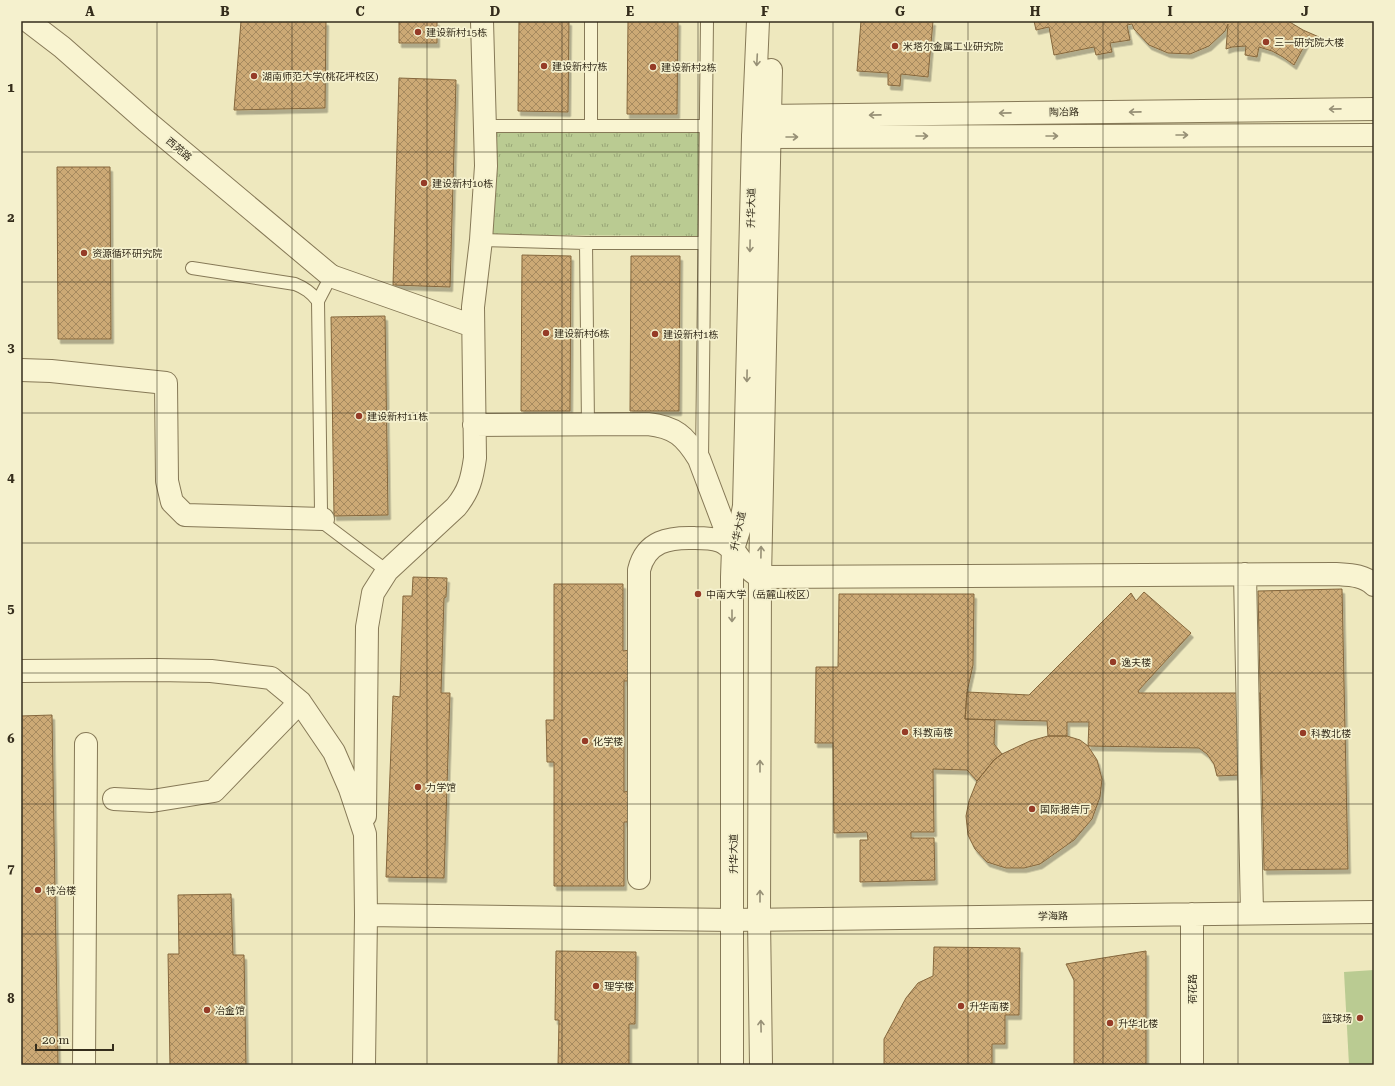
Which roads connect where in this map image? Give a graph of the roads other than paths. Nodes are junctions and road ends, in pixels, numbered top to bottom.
1 (28, 21) edge
2 (482, 21) edge
3 (591, 21) edge
4 (707, 21) edge
5 (758, 21) edge
6 (773, 21) edge
7 (1374, 109) edge
8 (485, 126) junction
9 (591, 126) junction
10 (706, 126) junction
11 (761, 127) junction
12 (1374, 135) edge
13 (481, 240) junction
14 (586, 243) junction
15 (704, 243) junction
16 (192, 268) dead end
17 (331, 276) junction
18 (318, 301) junction
19 (473, 326) junction
20 (21, 370) edge
21 (474, 425) junction
22 (588, 425) junction
23 (702, 468) junction
24 (324, 519) junction
25 (734, 549) junction
26 (387, 571) junction
27 (1245, 574) junction
28 (760, 577) junction
29 (1374, 585) edge
30 (21, 671) edge
31 (300, 702) junction
32 (86, 744) dead end
33 (114, 799) dead end
34 (365, 834) junction
35 (639, 878) dead end
36 (1374, 912) edge
37 (1252, 913) junction
38 (1192, 914) junction
39 (366, 915) junction
40 (760, 919) junction
41 (733, 920) junction
42 (84, 1065) edge
43 (364, 1065) edge
44 (732, 1065) edge
45 (761, 1065) edge
46 (1192, 1065) edge

1 - 17 street, 西苑路
2 - 8 street
3 - 9 lane
4 - 10 lane
5 -> 11 street, 升华大道
6 - 11 street, 升华大道
7 -> 11 street, 陶冶路
8 - 9 lane
8 - 13 street
9 - 10 lane
10 - 15 lane
11 -> 12 street
11 -> 25 street, 升华大道
28 -> 11 street, 升华大道
13 - 14 lane
13 - 19 street
14 - 15 lane
14 - 22 lane
15 - 23 lane
16 - 18 lane
17 - 18 lane
17 - 19 street
18 - 24 lane
19 - 21 street
20 - 24 street
21 - 22 street
21 - 26 street
22 - 23 street
23 - 25 street
24 - 26 lane
25 - 28 street
25 - 35 street
25 -> 41 street, 升华大道
26 - 34 street
27 - 28 street
27 - 29 street
27 - 37 street
40 -> 28 street, 升华大道
30 - 31 street
31 - 33 street
31 - 34 street
32 - 42 street
34 - 39 street
36 - 37 street, 学海路
37 - 38 street, 学海路
38 - 40 street, 学海路
38 - 46 street, 荷花路
39 - 41 street, 学海路
39 - 43 street
40 - 41 street, 学海路
45 -> 40 street, 升华大道
41 - 44 street, 升华大道

